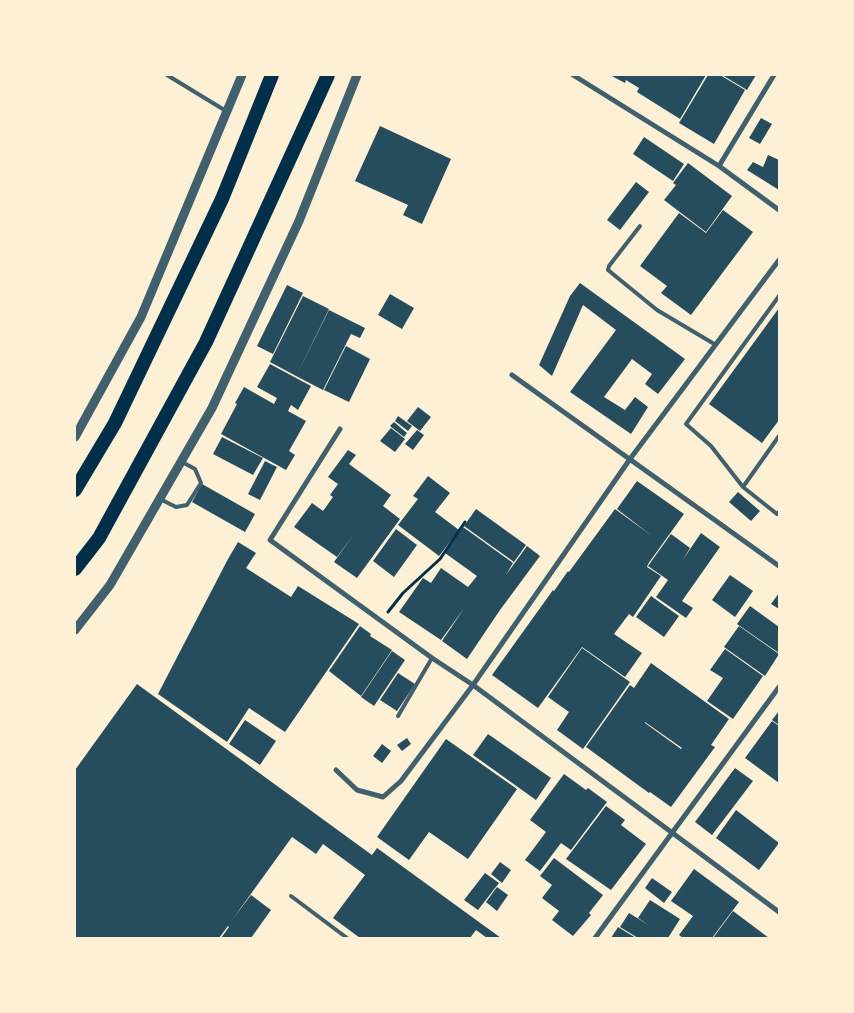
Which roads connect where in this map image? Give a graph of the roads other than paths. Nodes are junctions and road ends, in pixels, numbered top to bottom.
1 (167, 75) edge
2 (242, 75) edge
3 (272, 75) edge
4 (328, 75) edge
5 (357, 75) edge
6 (573, 75) edge
7 (774, 75) edge
8 (228, 112) junction
9 (719, 166) junction
10 (779, 210) edge
11 (640, 226) dead end
12 (779, 260) edge
13 (779, 296) edge
14 (716, 345) junction
15 (512, 375) dead end
16 (340, 429) dead end
17 (779, 436) edge
18 (75, 438) edge
19 (630, 459) junction
20 (182, 461) junction
21 (743, 486) junction
22 (75, 490) edge
23 (160, 499) junction
24 (779, 512) edge
25 (779, 566) edge
26 (75, 569) edge
27 (75, 630) edge
28 (432, 658) junction
29 (473, 685) junction
30 (779, 687) edge
31 (398, 716) dead end
32 (336, 770) dead end
33 (672, 834) junction
34 (291, 896) dead end
35 (779, 912) edge
36 (347, 938) edge
37 (595, 938) edge

1 - 8 lane
2 - 8 street
3 - 22 highway
4 - 26 highway
5 - 20 street
6 - 9 street
7 - 9 street
8 - 18 street
9 - 10 street
11 - 14 lane
12 - 14 street
13 - 21 lane
14 - 19 street
15 - 19 street
16 - 28 street
17 - 21 lane
19 - 25 street
19 - 29 street
20 - 23 street
20 - 23 lane
21 - 24 lane
23 - 27 street
28 - 29 street
28 - 31 lane
29 - 32 street
29 - 33 street
30 - 33 street
33 - 35 street
33 - 37 street
34 - 36 lane

